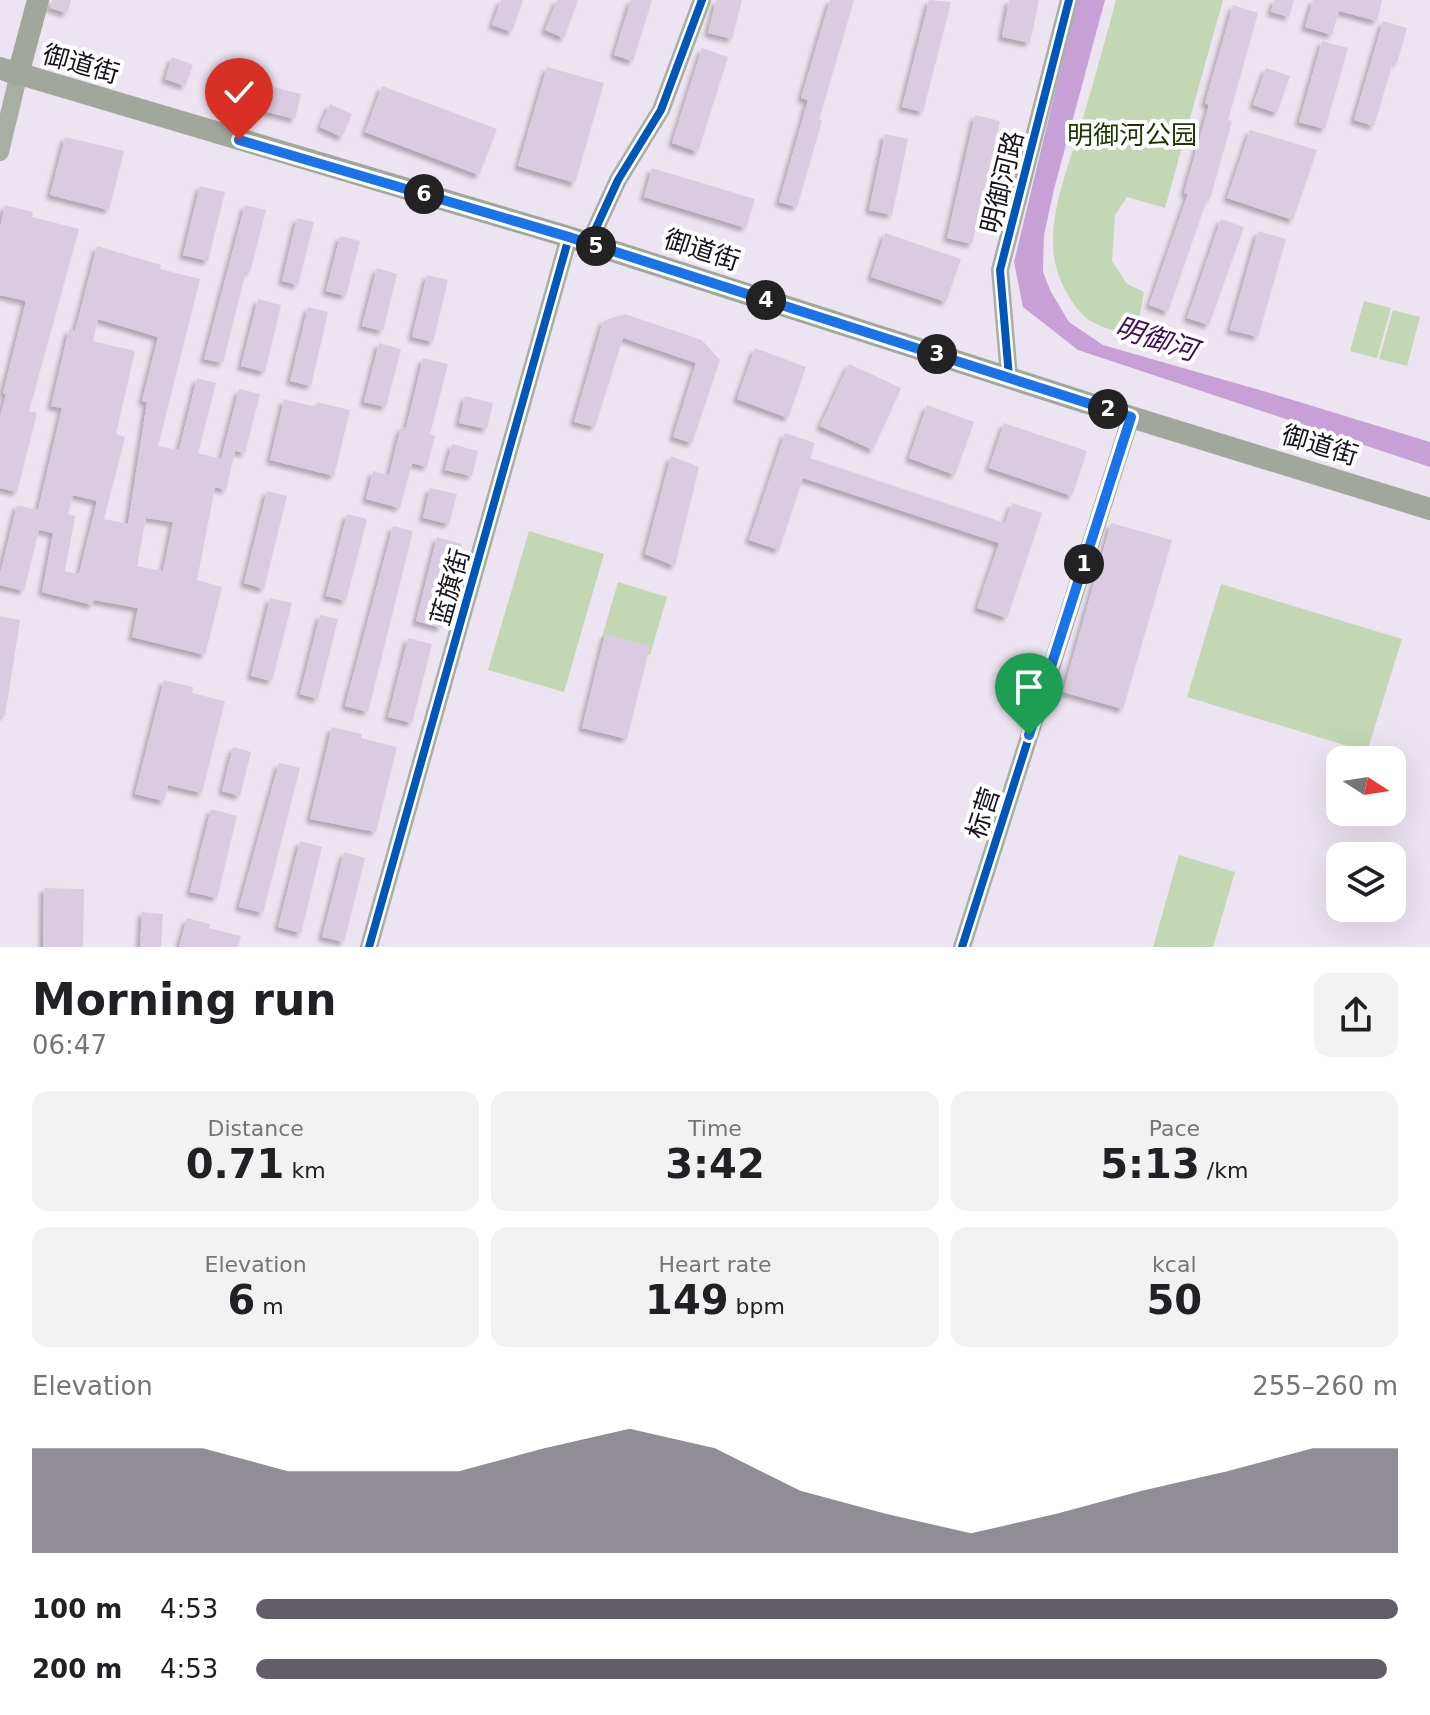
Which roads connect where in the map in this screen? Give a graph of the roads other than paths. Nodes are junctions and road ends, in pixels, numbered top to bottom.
1 (38, 0) edge
2 (702, 0) edge
3 (1069, 0) edge
4 (9, 72) edge
5 (0, 152) edge
6 (579, 240) junction
7 (1009, 377) junction
8 (1131, 417) junction
9 (1430, 509) edge
10 (369, 947) edge
11 (962, 947) edge

1 - 4 main road
2 - 6 street, 蓝旗街
3 - 7 street, 明御河路
4 - 5 street
4 - 6 main road, 御道街
6 - 7 main road, 御道街
6 - 10 street, 蓝旗街
7 - 8 main road, 御道街
8 - 9 main road, 御道街
8 - 11 street, 标营

